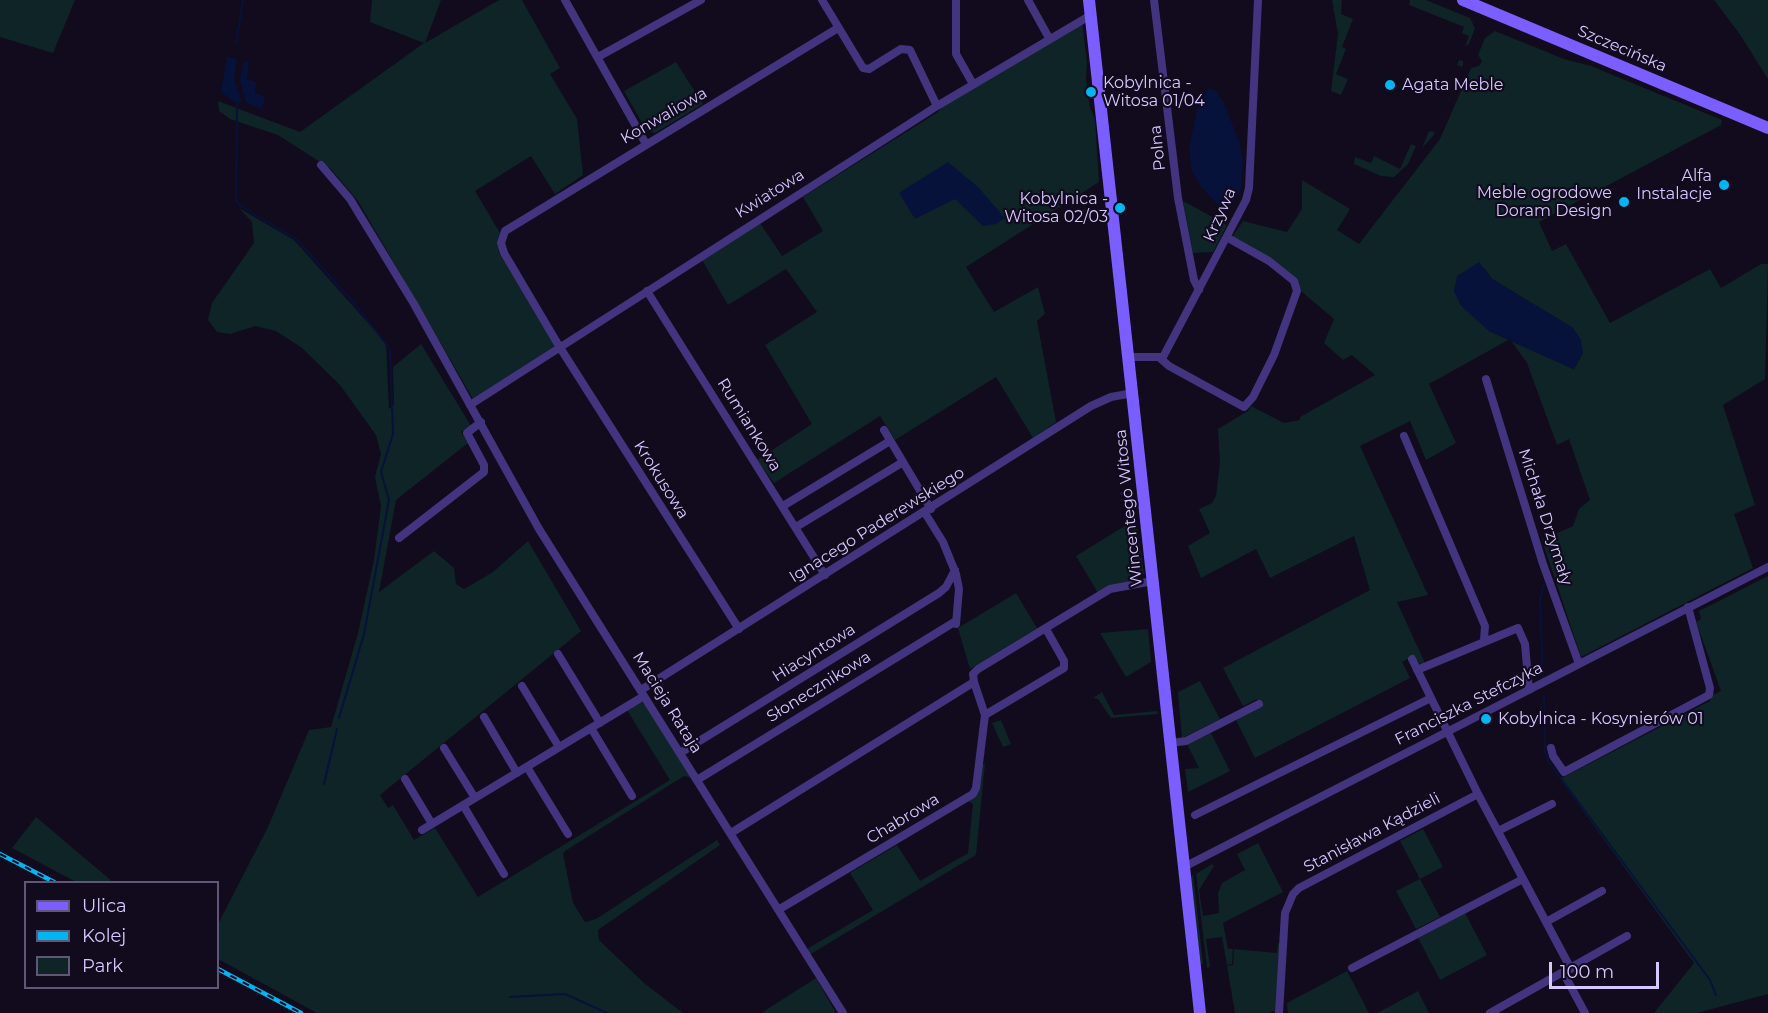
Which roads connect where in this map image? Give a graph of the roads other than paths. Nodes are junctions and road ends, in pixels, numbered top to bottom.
1 (565, 0) edge
2 (701, 0) edge
3 (822, 0) edge
4 (956, 0) edge
5 (1028, 0) edge
6 (1089, 0) edge
7 (1154, 0) edge
8 (1258, 0) edge
9 (1463, 0) edge
10 (1091, 15) junction
11 (838, 28) junction
12 (1049, 38) junction
13 (598, 57) junction
14 (973, 84) junction
15 (937, 106) junction
16 (1768, 128) edge
17 (646, 144) junction
18 (321, 165) dead end
19 (505, 231) joint
20 (1228, 238) junction
21 (1199, 290) junction
22 (647, 291) junction
23 (560, 346) junction
24 (1129, 357) junction
25 (1160, 358) junction
26 (1486, 379) dead end
27 (1133, 393) junction
28 (471, 405) junction
29 (481, 423) junction
30 (884, 430) dead end
31 (1404, 436) dead end
32 (890, 441) junction
33 (903, 462) junction
34 (783, 506) junction
35 (928, 511) junction
36 (796, 527) junction
37 (399, 538) dead end
38 (1768, 567) edge
39 (955, 570) junction
40 (825, 575) junction
41 (1153, 581) junction
42 (1688, 607) junction
43 (739, 629) junction
44 (1046, 629) junction
45 (1484, 640) junction
46 (558, 654) dead end
47 (1412, 659) dead end
48 (1579, 664) junction
49 (1417, 670) junction
50 (974, 682) junction
51 (522, 686) dead end
52 (1529, 690) junction
53 (643, 693) junction
54 (1431, 698) junction
55 (1258, 704) dead end
56 (985, 715) junction
57 (484, 717) dead end
58 (600, 723) junction
59 (591, 728) junction
60 (1448, 732) junction
61 (1171, 743) junction
62 (559, 747) junction
63 (444, 748) dead end
64 (1551, 748) dead end
65 (681, 753) junction
66 (527, 767) junction
67 (517, 773) junction
68 (405, 779) dead end
69 (697, 780) junction
70 (1478, 794) junction
71 (632, 796) dead end
72 (474, 798) junction
73 (1552, 804) dead end
74 (463, 805) junction
75 (1195, 815) dead end
76 (432, 824) junction
77 (422, 830) dead end
78 (1498, 831) junction
79 (731, 833) junction
80 (568, 834) dead end
81 (1184, 867) junction
82 (504, 874) dead end
83 (1524, 879) junction
84 (1602, 891) dead end
85 (778, 910) junction
86 (1546, 922) junction
87 (1627, 936) dead end
88 (1352, 968) dead end
89 (1568, 972) junction
90 (843, 1013) edge
91 (1200, 1013) edge
92 (1279, 1013) edge
93 (1490, 1013) edge
94 (1585, 1013) edge

1 - 13 street
2 - 13 street
3 - 11 street
4 - 14 street
5 - 12 street
6 - 10 street, Wincentego Witosa
7 - 21 street, Polna
8 - 20 street, Krzywa
9 - 16 street, Szczecińska
10 - 12 street, Kwiatowa
10 - 24 street, Wincentego Witosa
11 - 15 street
11 - 17 street, Konwaliowa
12 - 14 street, Kwiatowa
13 - 17 street
14 - 15 street, Kwiatowa
15 - 22 street, Kwiatowa
17 - 19 street, Konwaliowa
18 - 28 street, Macieja Rataja
19 - 23 street, Krokusowa
20 - 21 street, Krzywa
20 - 25 street
21 - 25 street, Krzywa
22 - 23 street, Kwiatowa
22 - 34 street, Rumiankowa
23 - 28 street, Kwiatowa
23 - 43 street, Krokusowa
24 - 25 street
24 - 27 street, Wincentego Witosa
26 - 48 street, Michała Drzymały
27 - 35 street, Ignacego Paderewskiego
27 - 41 street, Wincentego Witosa
28 - 29 street, Macieja Rataja
29 - 37 street
29 - 53 street, Macieja Rataja
30 - 32 street
31 - 45 street
32 - 33 street
32 - 34 street
33 - 35 street
33 - 36 street
34 - 36 street, Rumiankowa
35 - 39 street
35 - 40 street, Ignacego Paderewskiego
36 - 40 street, Rumiankowa
38 - 42 street, Franciszka Stefczyka
39 - 65 street, Hiacyntowa
39 - 69 street, Słonecznikowa
40 - 43 street, Ignacego Paderewskiego
41 - 44 street
41 - 61 street, Wincentego Witosa
42 - 48 street, Franciszka Stefczyka
42 - 64 street
43 - 53 street, Ignacego Paderewskiego
44 - 50 street
44 - 56 street
45 - 49 street
45 - 52 street
46 - 58 street
47 - 49 street
48 - 52 street, Franciszka Stefczyka
49 - 54 street
50 - 56 street, Chabrowa
50 - 79 street
51 - 62 street
52 - 60 street, Franciszka Stefczyka
53 - 58 street, Ignacego Paderewskiego
53 - 65 street, Macieja Rataja
54 - 60 street
54 - 75 street
55 - 61 street
56 - 85 street, Chabrowa
57 - 67 street
58 - 59 street, Ignacego Paderewskiego
59 - 62 street, Ignacego Paderewskiego
59 - 71 street
60 - 70 street
60 - 81 street, Franciszka Stefczyka
61 - 81 street, Wincentego Witosa
62 - 66 street, Ignacego Paderewskiego
63 - 72 street
65 - 69 street, Macieja Rataja
66 - 67 street, Ignacego Paderewskiego
66 - 80 street
67 - 72 street, Ignacego Paderewskiego
68 - 76 street
69 - 79 street, Macieja Rataja
70 - 78 street
70 - 92 street, Stanisława Kądzieli
72 - 74 street, Ignacego Paderewskiego
73 - 78 street
74 - 76 street, Ignacego Paderewskiego
74 - 82 street
76 - 77 street, Ignacego Paderewskiego
78 - 83 street
79 - 85 street, Macieja Rataja
81 - 91 street, Wincentego Witosa
83 - 86 street
83 - 88 street
84 - 86 street
85 - 90 street, Macieja Rataja
86 - 89 street
87 - 89 street
89 - 93 street
89 - 94 street

